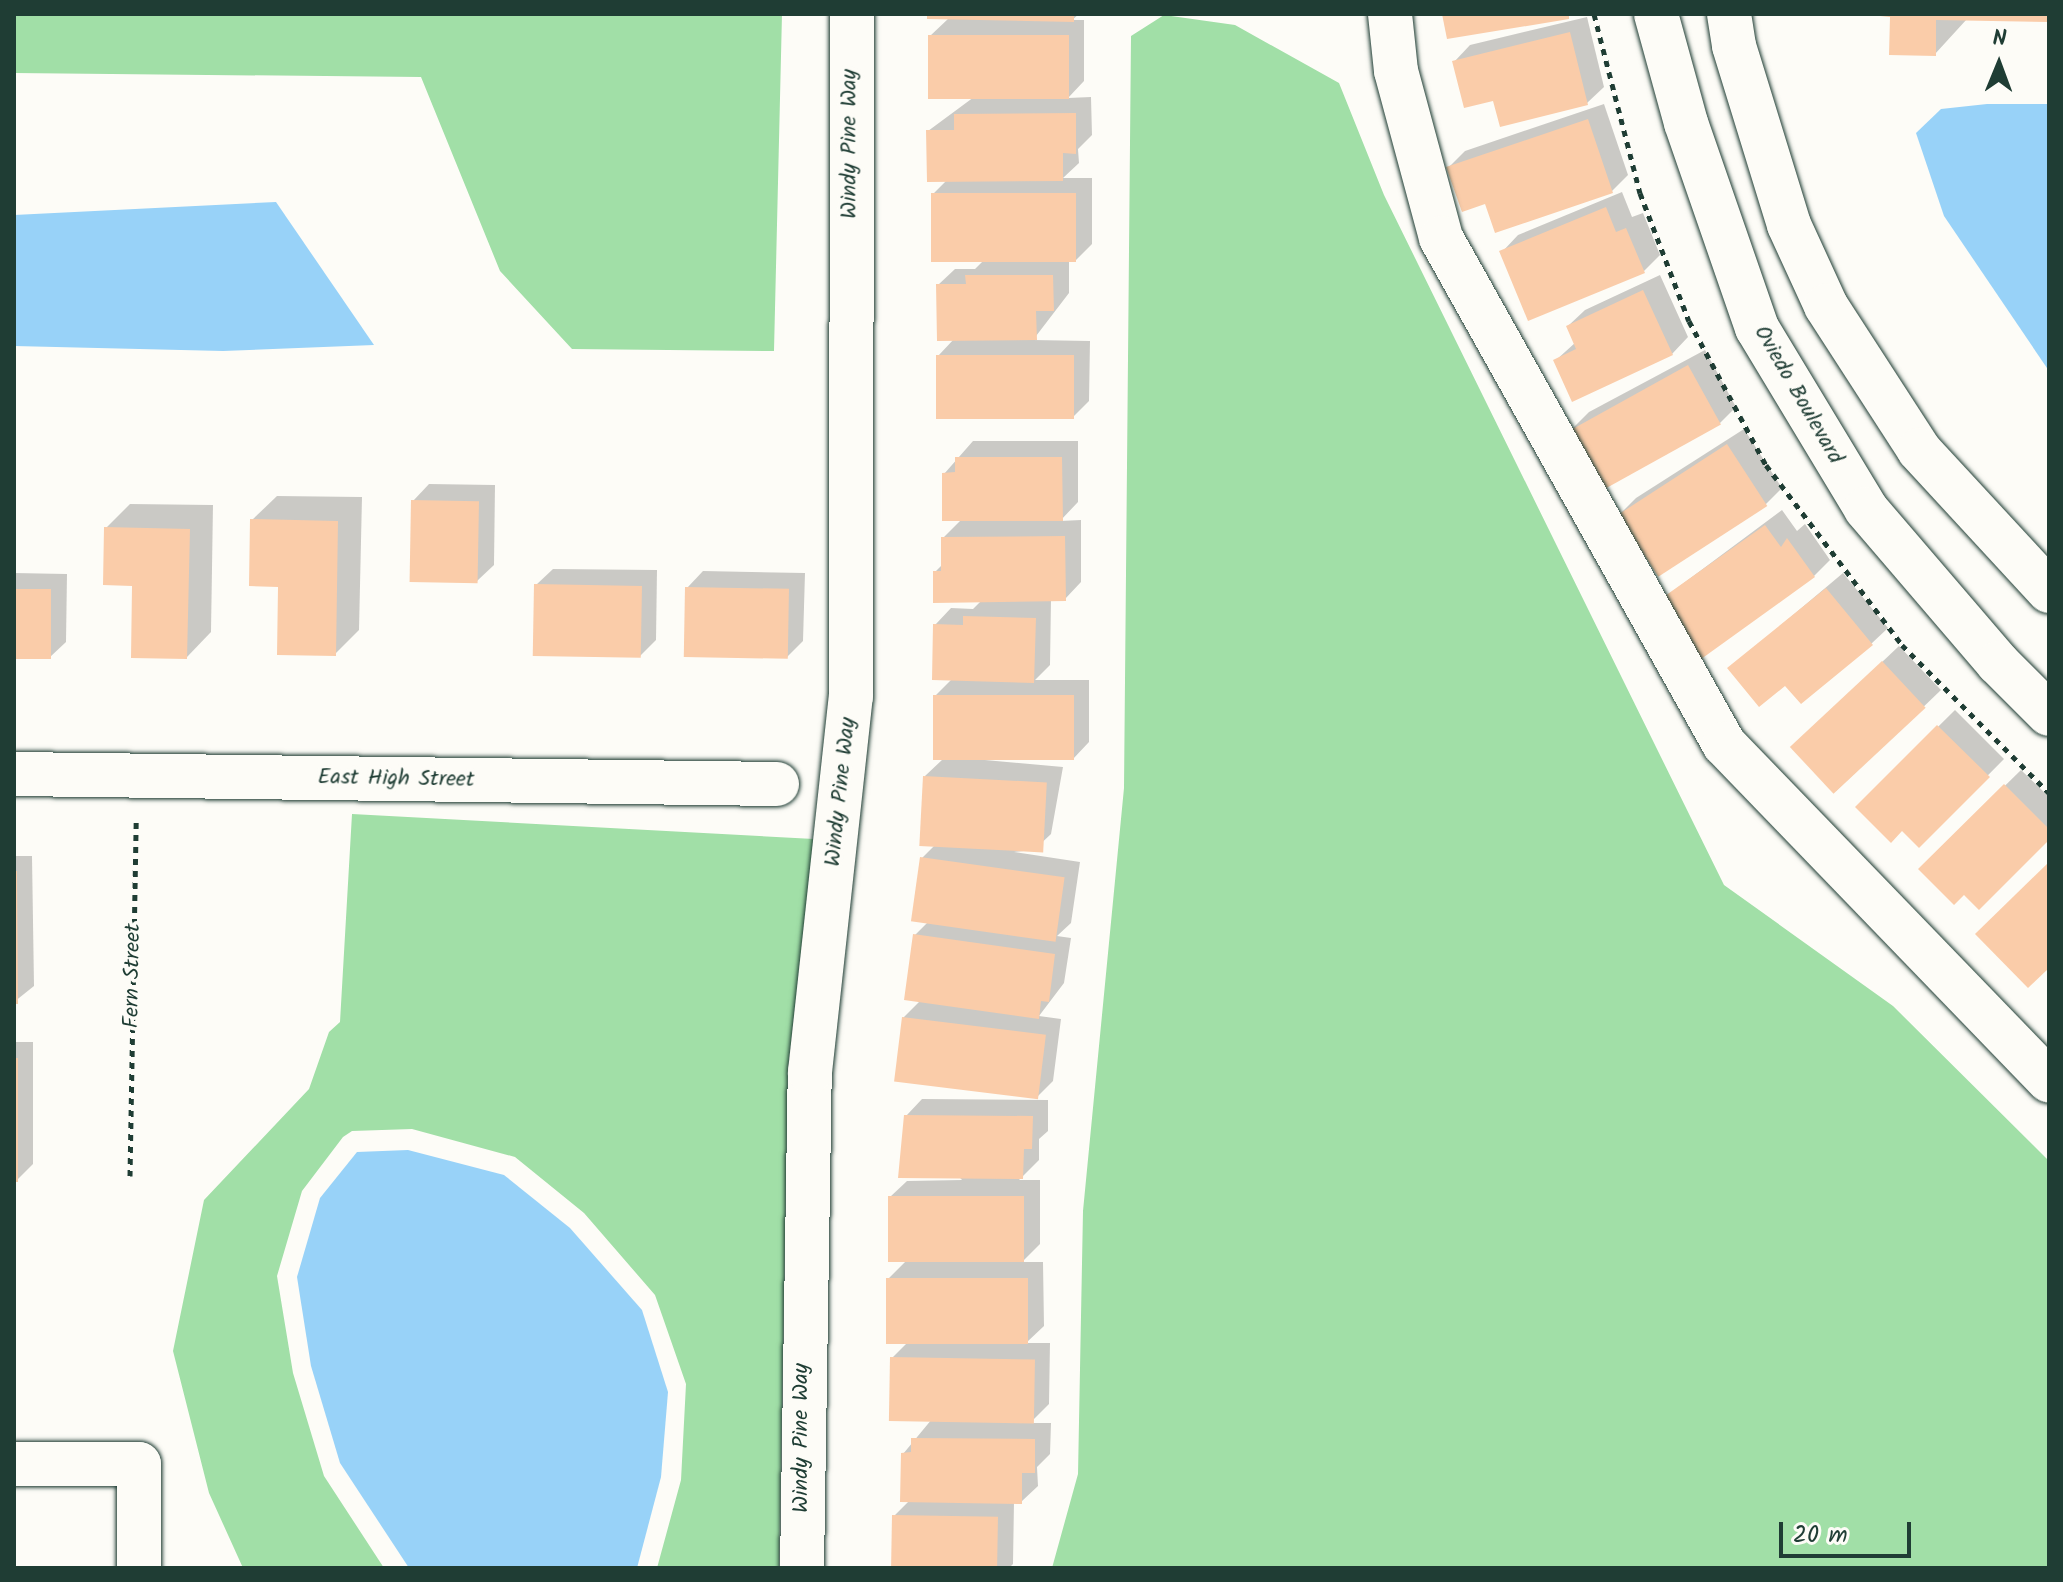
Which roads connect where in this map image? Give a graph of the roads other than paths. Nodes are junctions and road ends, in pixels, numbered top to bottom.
1 (852, 14) edge
2 (1390, 14) edge
3 (1656, 14) edge
4 (1729, 14) edge
5 (2049, 591) edge
6 (2049, 714) edge
7 (14, 774) edge
8 (777, 784) dead end
9 (2049, 1081) edge
10 (14, 1464) edge
11 (139, 1568) edge
12 (802, 1568) edge

1 - 12 street, Windy Pine Way
2 - 9 street
3 - 6 street, Oviedo Boulevard
4 - 5 street
7 - 8 street, East High Street
10 - 11 street

